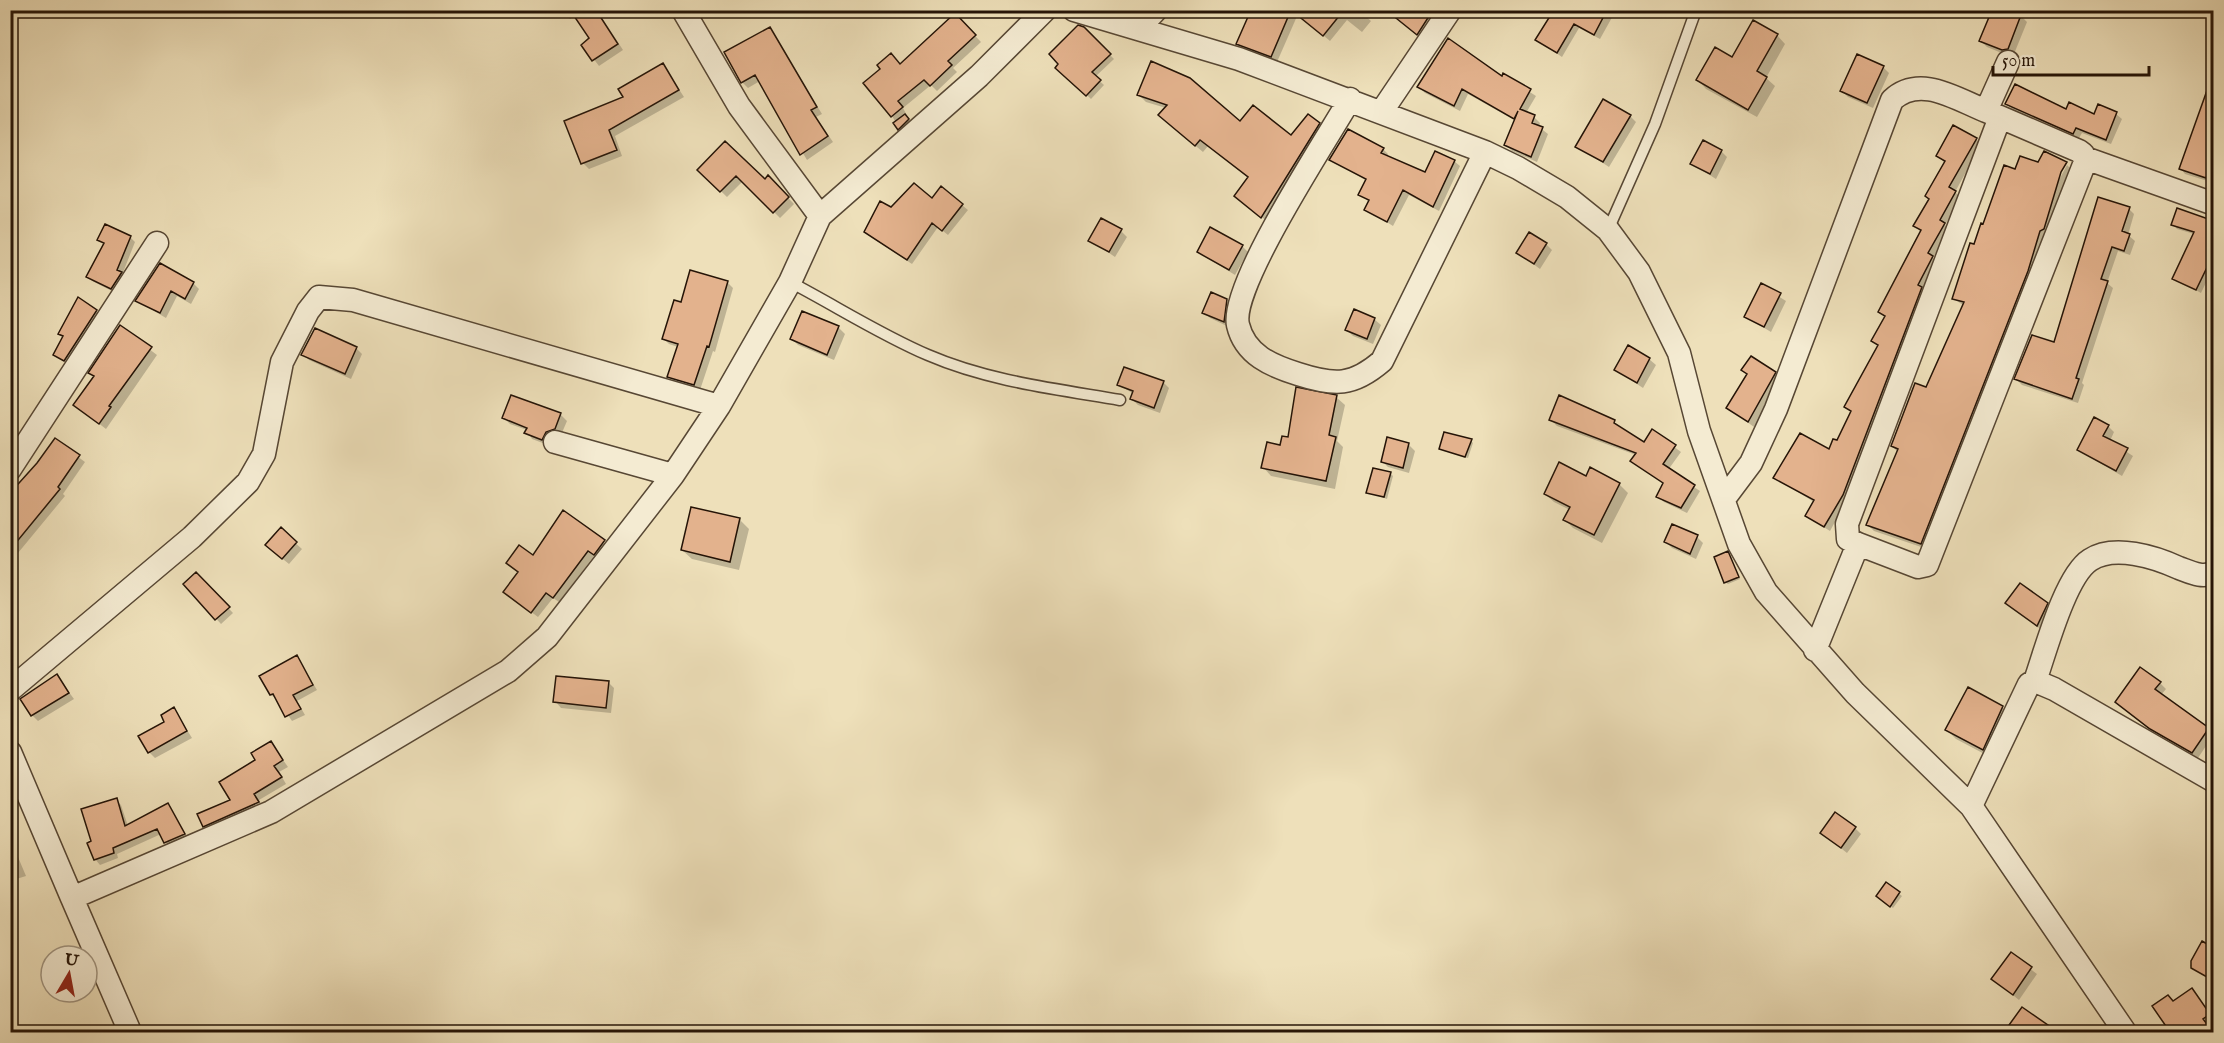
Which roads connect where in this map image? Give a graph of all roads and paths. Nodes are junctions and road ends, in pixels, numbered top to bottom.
1 (683, 10) edge
2 (1045, 10) edge
3 (1074, 10) edge
4 (1156, 10) edge
5 (1450, 10) edge
6 (1696, 10) edge
7 (1139, 28) junction
8 (2008, 62) dead end
9 (1350, 99) junction
10 (1383, 111) junction
11 (1993, 114) junction
12 (1485, 152) junction
13 (2085, 158) junction
14 (2213, 203) edge
15 (820, 216) junction
16 (1608, 230) junction
17 (157, 243) dead end
18 (790, 282) junction
19 (1120, 400) dead end
20 (719, 406) junction
21 (555, 442) dead end
22 (10, 469) edge
23 (673, 475) junction
24 (1724, 499) junction
25 (1858, 544) junction
26 (2214, 572) edge
27 (1815, 650) junction
28 (2036, 681) junction
29 (10, 690) edge
30 (10, 752) edge
31 (2214, 781) edge
32 (1971, 806) junction
33 (72, 897) junction
34 (130, 1032) edge
35 (2125, 1032) edge

1 - 15 street
2 - 15 street
3 - 7 street
4 - 7 street
5 - 10 street
6 - 16 lane
7 - 9 street
8 - 11 street
9 - 10 street
9 - 12 street
10 - 12 street
11 - 13 street
11 - 24 street
11 - 25 street
12 - 16 street
13 - 14 street
13 - 25 street
15 - 18 street
16 - 24 street
17 - 22 street
18 - 19 lane
18 - 20 street
20 - 23 street
20 - 29 street
21 - 23 street
23 - 33 street
24 - 27 street
25 - 27 street
26 - 28 street
27 - 32 street
28 - 31 street
28 - 32 street
30 - 33 street
32 - 35 street
33 - 34 street

